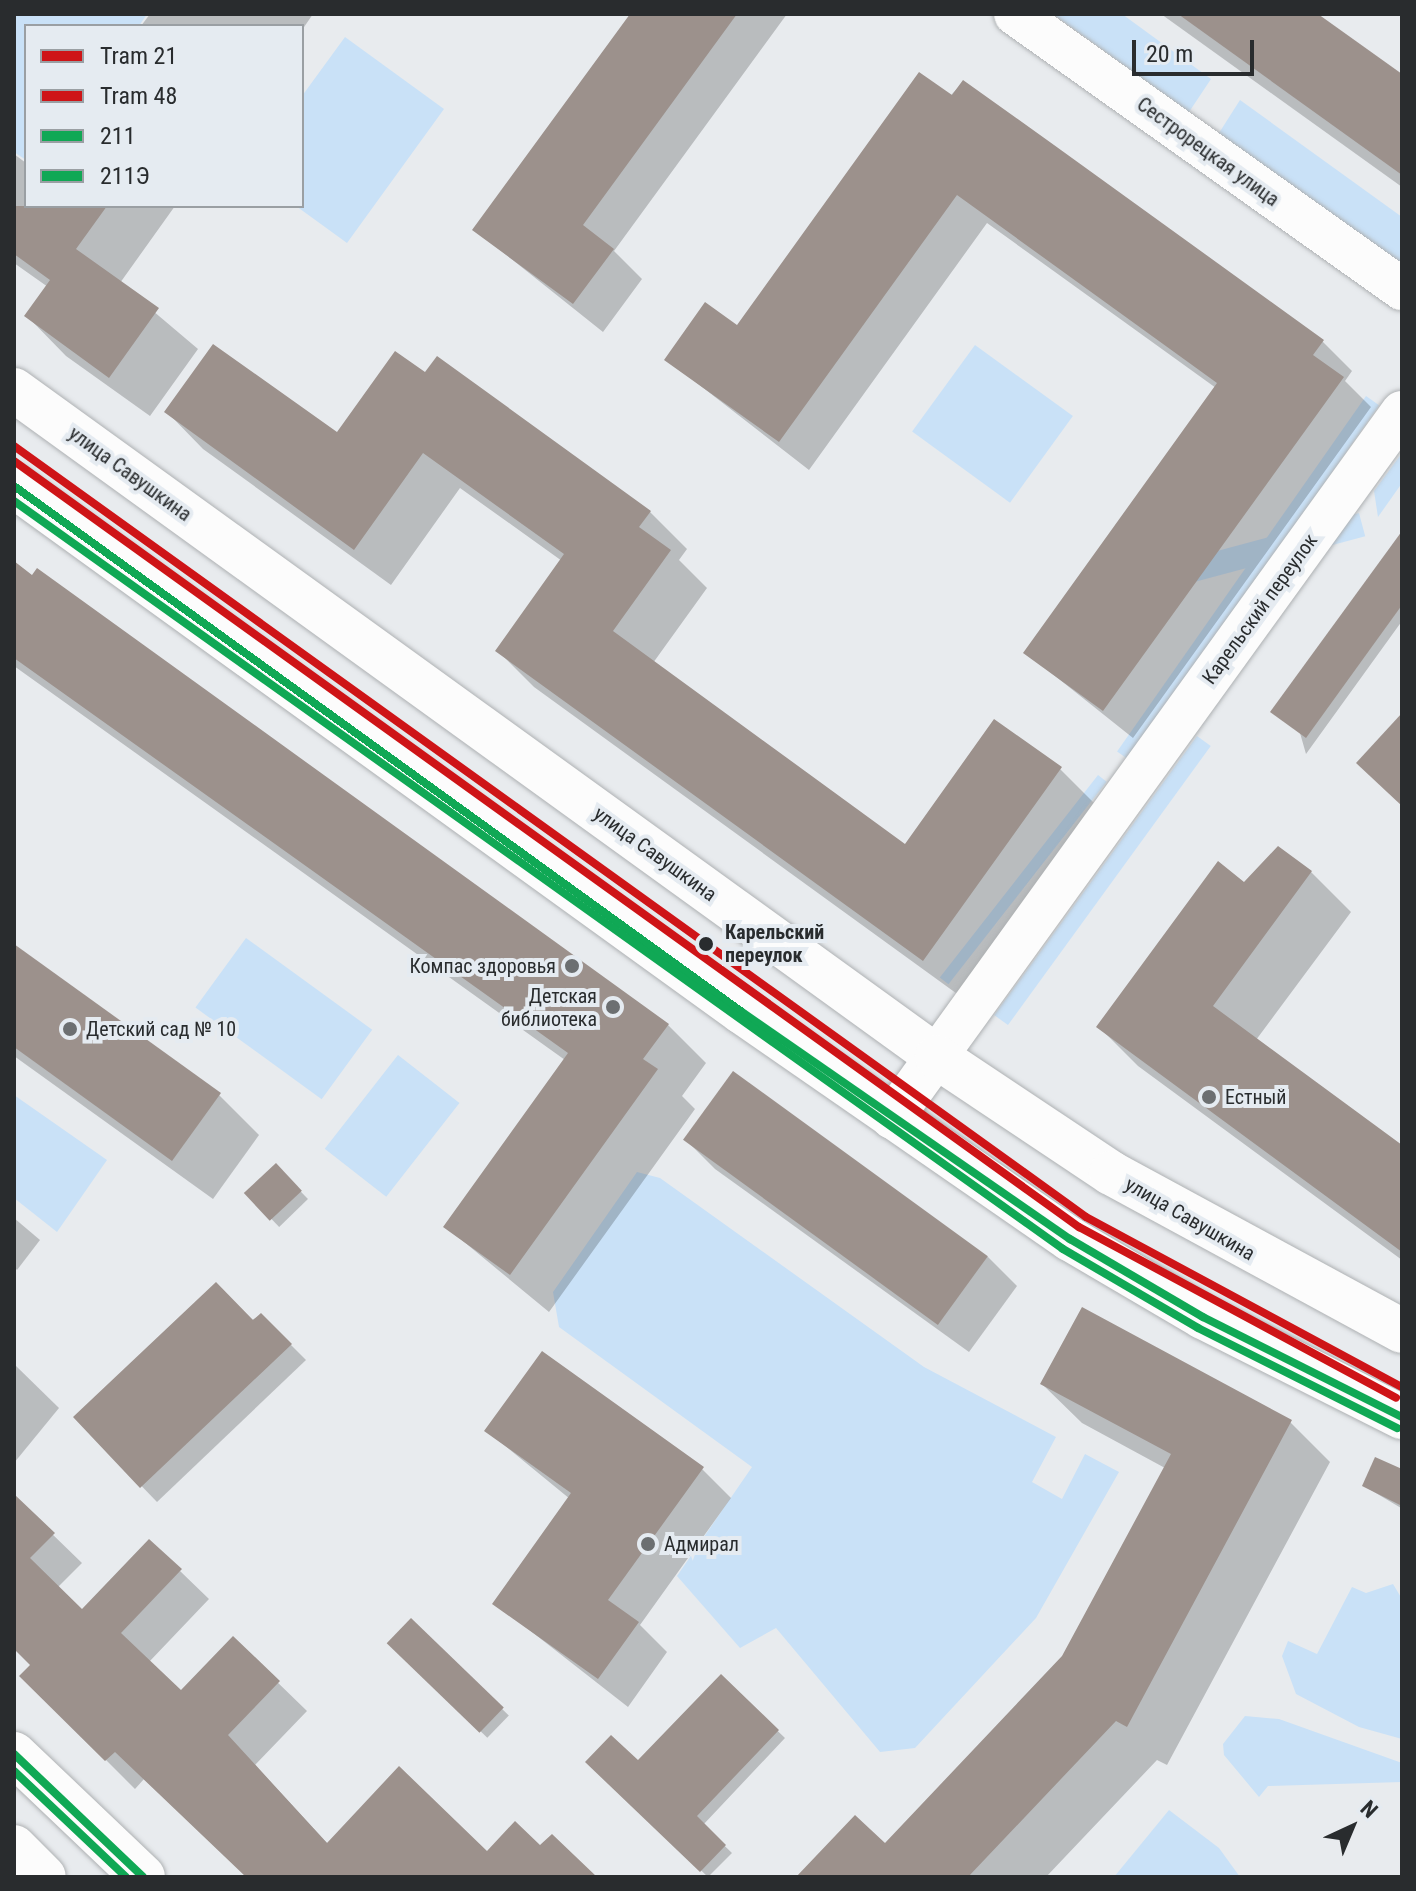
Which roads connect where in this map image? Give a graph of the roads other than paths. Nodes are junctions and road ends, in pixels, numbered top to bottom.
1 (1015, 14) edge
2 (1402, 289) edge
3 (14, 390) edge
4 (1402, 412) edge
5 (14, 486) edge
6 (937, 1057) junction
7 (892, 1118) junction
8 (1402, 1331) edge
9 (1402, 1417) edge
10 (14, 1754) edge
11 (14, 1847) edge
12 (44, 1877) edge
13 (143, 1877) edge

1 - 2 street, Сестрорецкая улица
3 - 6 main road, улица Савушкина
4 - 6 street, Карельский переулок
5 - 7 main road
6 - 7 street, Карельский переулок
6 - 8 main road, улица Савушкина
7 - 9 main road
10 - 13 main road
11 - 12 main road

